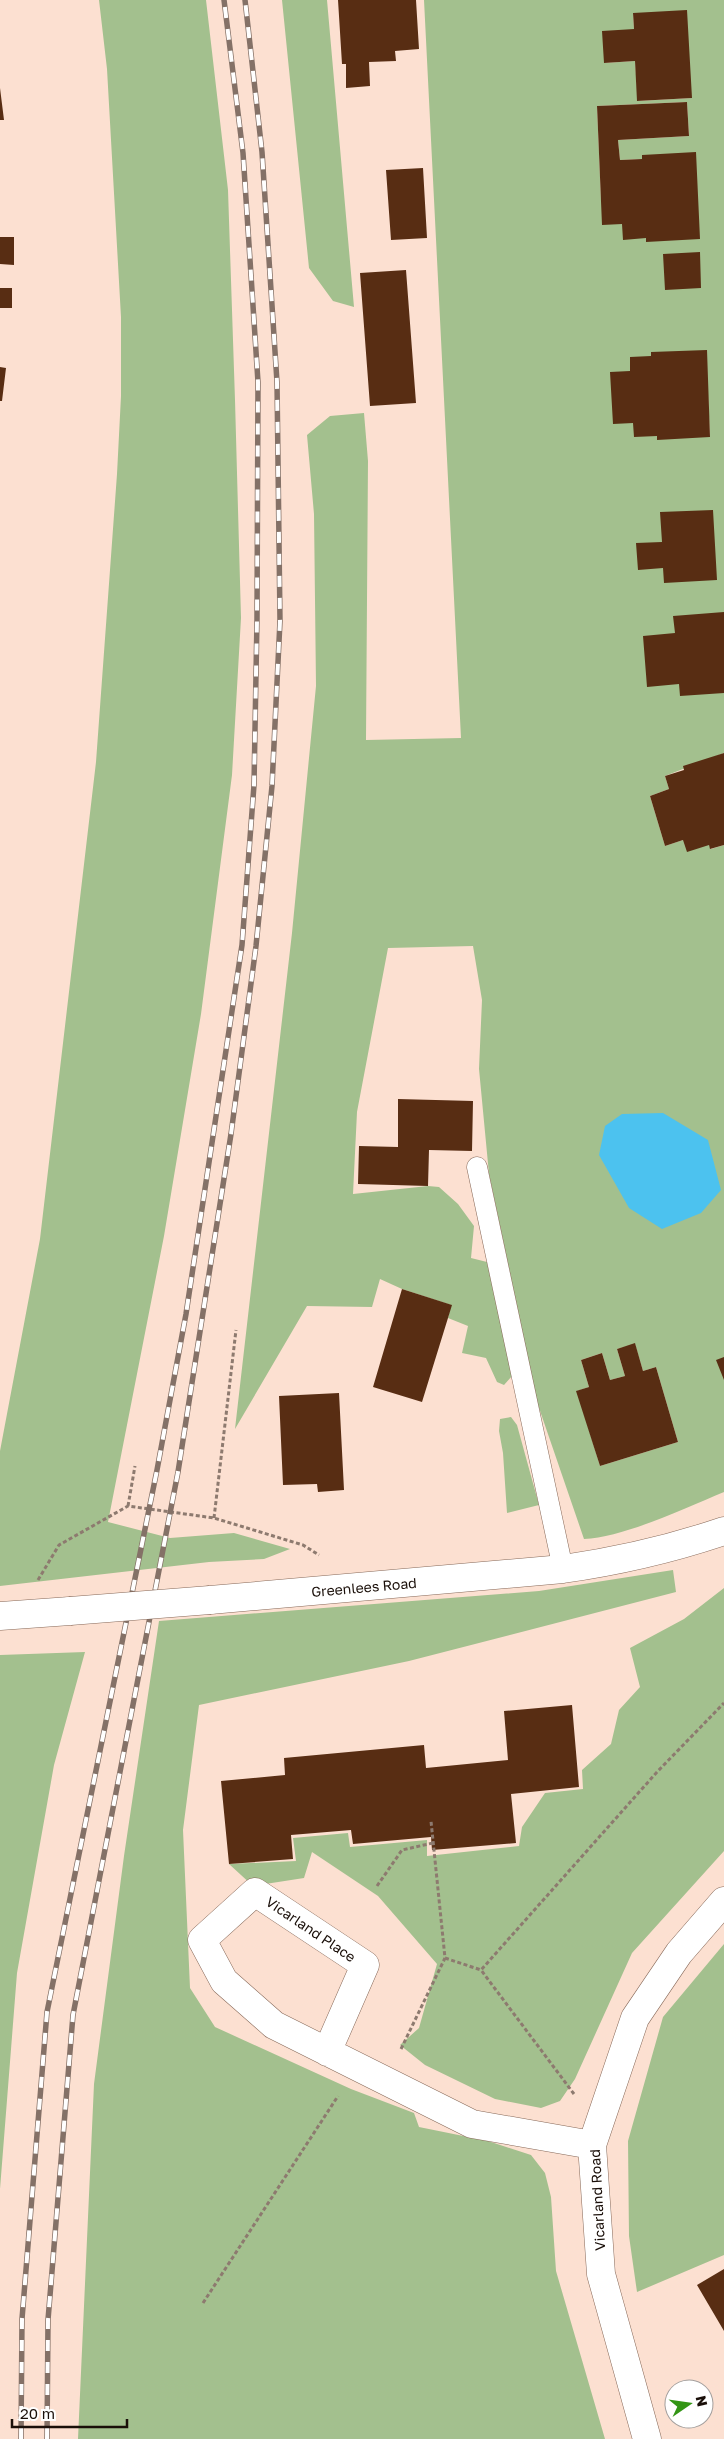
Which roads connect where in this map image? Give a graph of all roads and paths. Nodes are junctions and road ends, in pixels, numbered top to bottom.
1 (477, 1167) dead end
2 (236, 1330) dead end
3 (136, 1466) dead end
4 (128, 1506) junction
5 (214, 1518) junction
6 (724, 1531) edge
7 (325, 1559) dead end
8 (563, 1569) junction
9 (35, 1584) dead end
10 (0, 1616) edge
11 (724, 1703) edge
12 (430, 1821) dead end
13 (433, 1843) junction
14 (377, 1886) dead end
15 (724, 1901) edge
16 (444, 1958) junction
17 (481, 1970) junction
18 (327, 2052) junction
19 (357, 2067) junction
20 (386, 2080) junction
21 (595, 2135) junction
22 (203, 2303) dead end
23 (647, 2439) edge

1 - 8 lane
2 - 5 path
3 - 4 path
4 - 5 path
4 - 9 path
5 - 7 path
6 - 8 street, Greenlees Road
8 - 10 street, Greenlees Road, bridge
11 - 17 path
12 - 13 path
13 - 14 path
13 - 16 path
15 - 21 street, Vicarland Road
16 - 17 path
16 - 20 path
17 - 21 path
18 - 18 street, Vicarland Place
18 - 19 street, Vicarland Place
19 - 20 street, Vicarland Place
19 - 22 path
20 - 21 street, Vicarland Place
21 - 23 street, Vicarland Road

